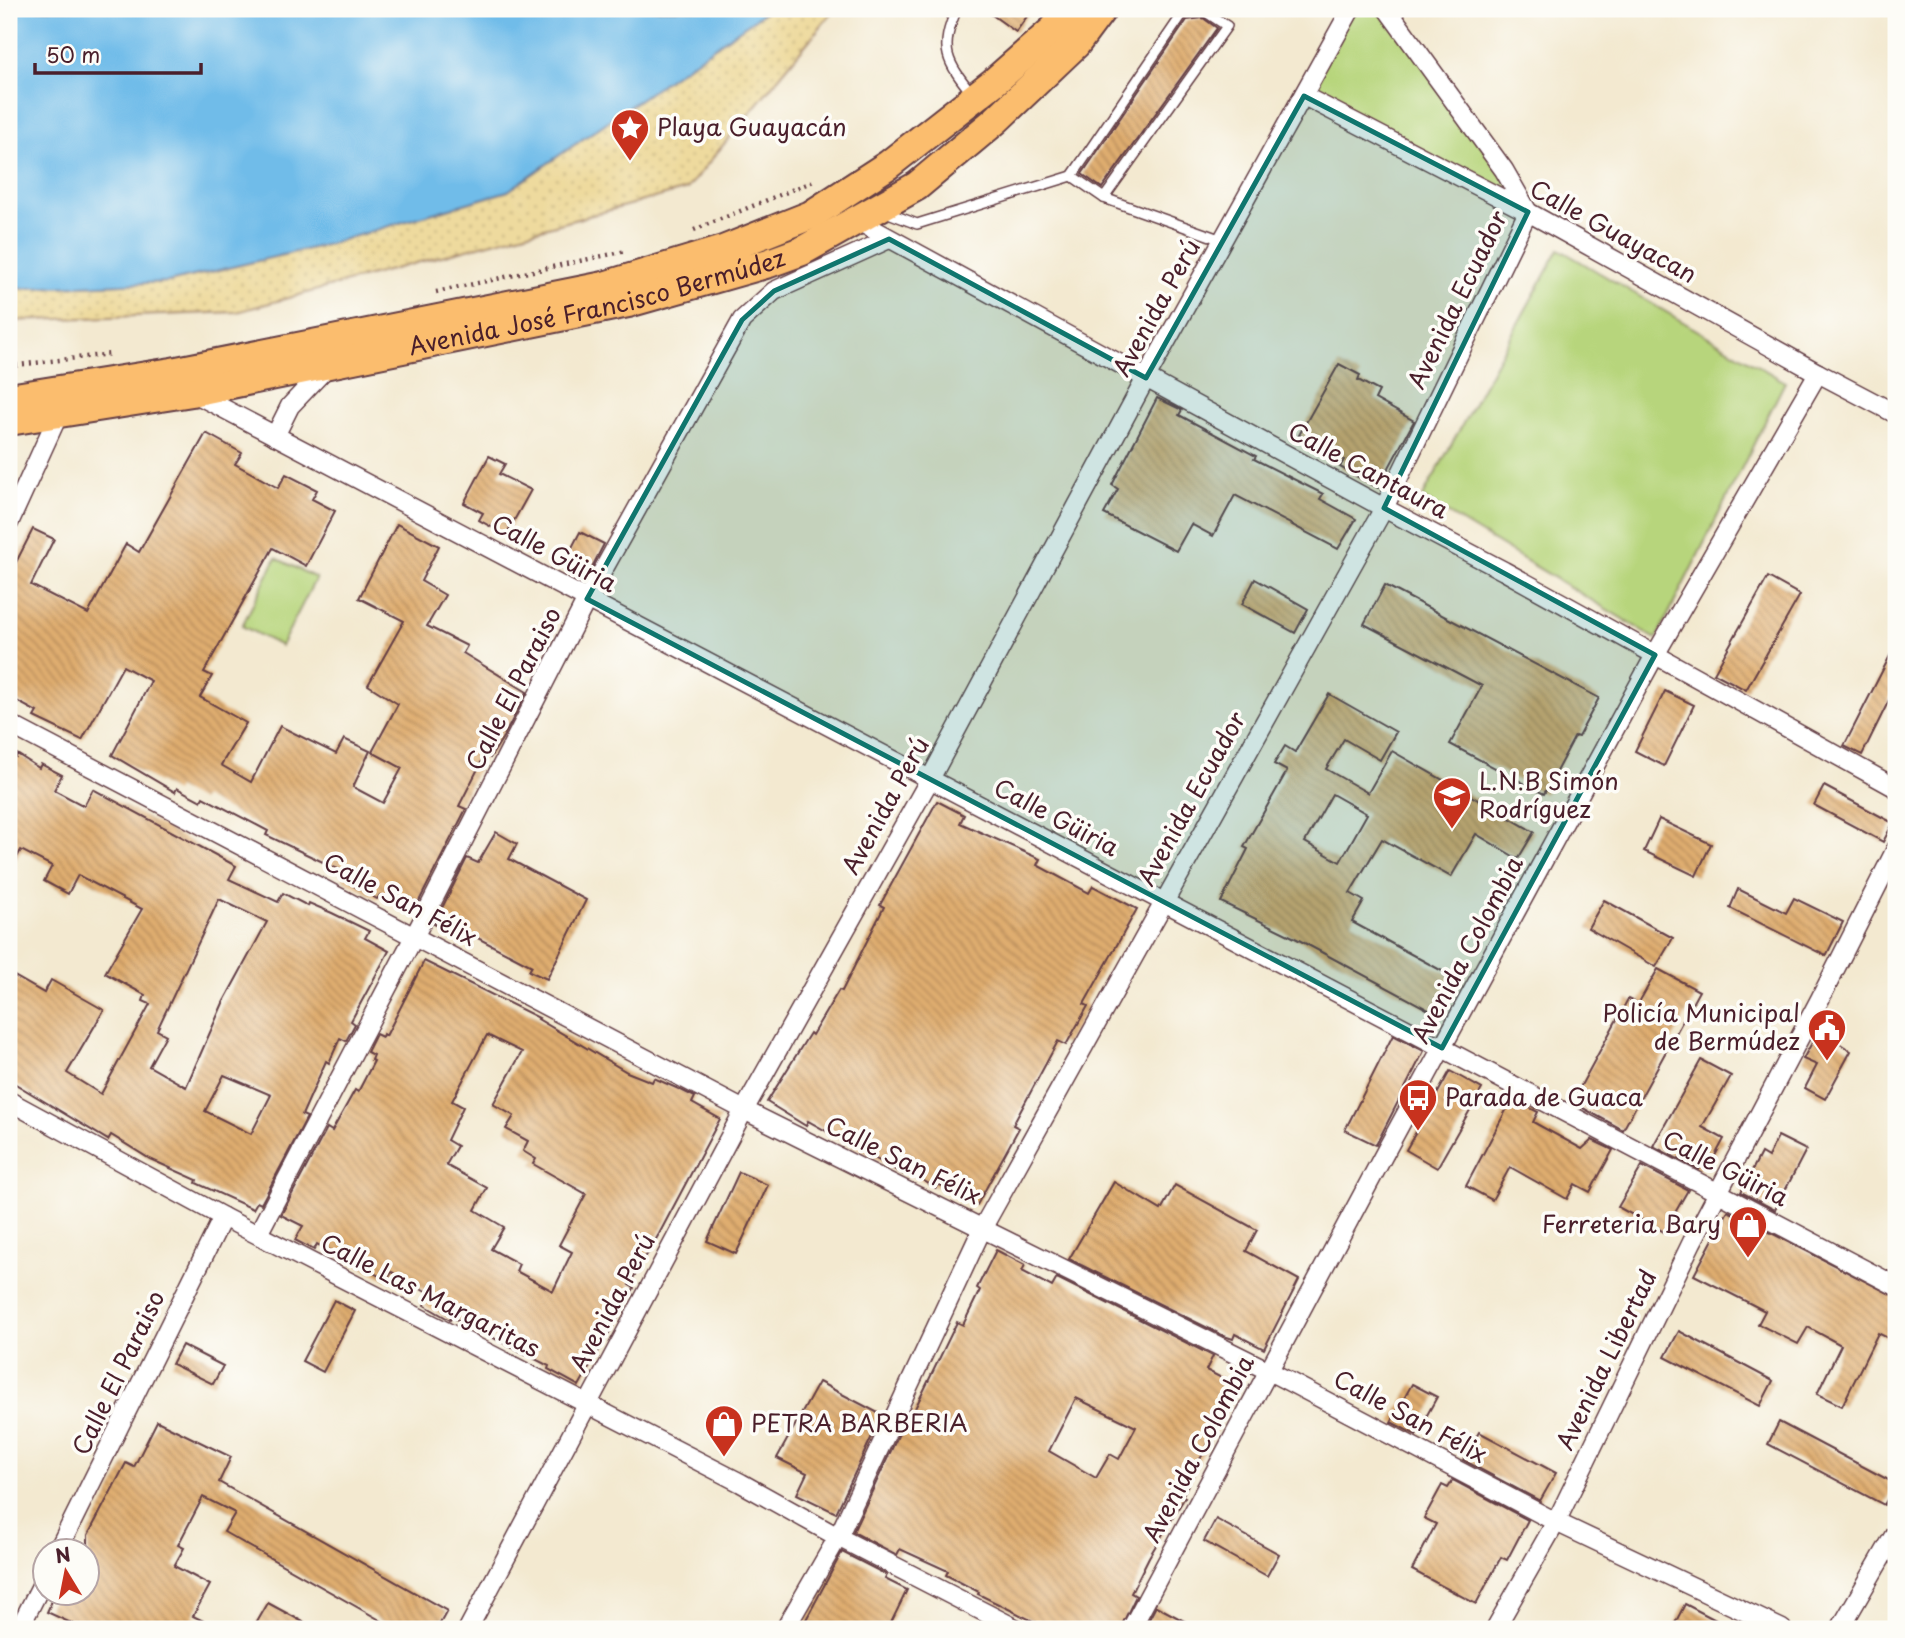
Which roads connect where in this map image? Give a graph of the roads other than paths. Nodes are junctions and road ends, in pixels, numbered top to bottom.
1 (957, 9) edge
2 (1070, 9) edge
3 (1102, 9) edge
4 (1186, 9) edge
5 (1201, 9) edge
6 (1350, 9) edge
7 (1387, 9) edge
8 (1304, 96) junction
9 (975, 97) junction
10 (1072, 176) junction
11 (1104, 198) junction
12 (1528, 212) junction
13 (811, 215) junction
14 (868, 215) junction
15 (889, 239) junction
16 (1222, 240) junction
17 (330, 364) junction
18 (1818, 373) junction
19 (1146, 378) junction
20 (71, 388) junction
21 (192, 392) junction
22 (9, 398) edge
23 (1896, 414) edge
24 (59, 415) junction
25 (9, 421) edge
26 (275, 436) junction
27 (1384, 508) junction
28 (9, 523) edge
29 (587, 599) junction
30 (1655, 654) junction
31 (9, 724) edge
32 (930, 779) junction
33 (1896, 788) edge
34 (1896, 849) edge
35 (1162, 901) junction
36 (415, 935) junction
37 (1442, 1048) junction
38 (9, 1101) edge
39 (744, 1110) junction
40 (1717, 1192) junction
41 (223, 1217) junction
42 (982, 1227) junction
43 (258, 1234) junction
44 (1896, 1286) edge
45 (1269, 1371) junction
46 (586, 1405) junction
47 (1556, 1521) junction
48 (1896, 1532) edge
49 (65, 1536) edge
50 (838, 1537) junction
51 (32, 1602) edge
52 (19, 1626) edge
53 (468, 1629) edge
54 (785, 1629) edge
55 (1017, 1629) edge
56 (1131, 1629) edge
57 (1494, 1629) edge
58 (1782, 1629) edge
59 (1840, 1629) edge

1 - 9 lane
2 - 9 main road, Avenida José Francisco Bermúdez
3 - 14 main road, Avenida José Francisco Bermúdez
4 - 10 lane
5 - 11 lane
6 - 8 street, Avenida Perú
7 - 12 street, Avenida Ecuador
8 - 12 street, Calle Guayacan
8 - 16 street, Avenida Perú
9 - 13 main road, Avenida José Francisco Bermúdez
10 - 11 lane
10 - 14 lane
11 - 16 lane
12 - 18 street, Calle Guayacan
12 - 27 street, Avenida Ecuador
13 - 14 street, Calle Cantaura
13 - 20 main road, Avenida José Francisco Bermúdez
14 - 15 street, Calle Cantaura
14 - 17 main road, Avenida José Francisco Bermúdez
15 - 19 street, Calle Cantaura
15 - 29 street, Calle El Paraiso
16 - 19 street, Avenida Perú
17 - 21 main road, Avenida José Francisco Bermúdez
17 - 26 street
18 - 23 street, Calle Guayacan
18 - 30 street, Avenida Colombia
19 - 27 street, Calle Cantaura
19 - 32 street, Avenida Perú
20 - 22 main road, Avenida José Francisco Bermúdez
20 - 24 street
21 - 24 main road, Avenida José Francisco Bermúdez
21 - 26 street, Calle Güiria
24 - 25 main road, Avenida José Francisco Bermúdez
24 - 28 street
26 - 29 street, Calle Güiria
27 - 30 street, Calle Cantaura
27 - 35 street, Avenida Ecuador
29 - 32 street, Calle Güiria
29 - 36 street, Calle El Paraiso
30 - 33 street, Calle Cantaura
30 - 37 street, Avenida Colombia
31 - 36 street, Calle San Félix
32 - 35 street, Calle Güiria
32 - 39 street, Avenida Perú
34 - 40 street, Avenida Libertad
35 - 37 street, Calle Güiria
35 - 42 street, Avenida Ecuador
36 - 39 street, Calle San Félix
36 - 43 street, Calle El Paraiso
37 - 40 street, Calle Güiria
37 - 45 street, Avenida Colombia
38 - 41 street, Calle Las Margaritas
39 - 42 street, Calle San Félix
39 - 46 street, Avenida Perú
40 - 44 street, Calle Güiria
40 - 47 street, Avenida Libertad
41 - 43 street, Calle Las Margaritas
41 - 49 street, Calle El Paraiso
42 - 45 street, Calle San Félix
42 - 50 street, Avenida Ecuador
43 - 46 street, Calle Las Margaritas
45 - 47 street, Calle San Félix
45 - 56 street, Avenida Colombia
46 - 50 street, Calle Las Margaritas
46 - 53 street, Avenida Perú
47 - 57 street, Avenida Libertad
47 - 58 street, Calle San Félix
48 - 59 street
50 - 54 street, Avenida Ecuador
50 - 55 street, Calle Las Margaritas
51 - 52 street

